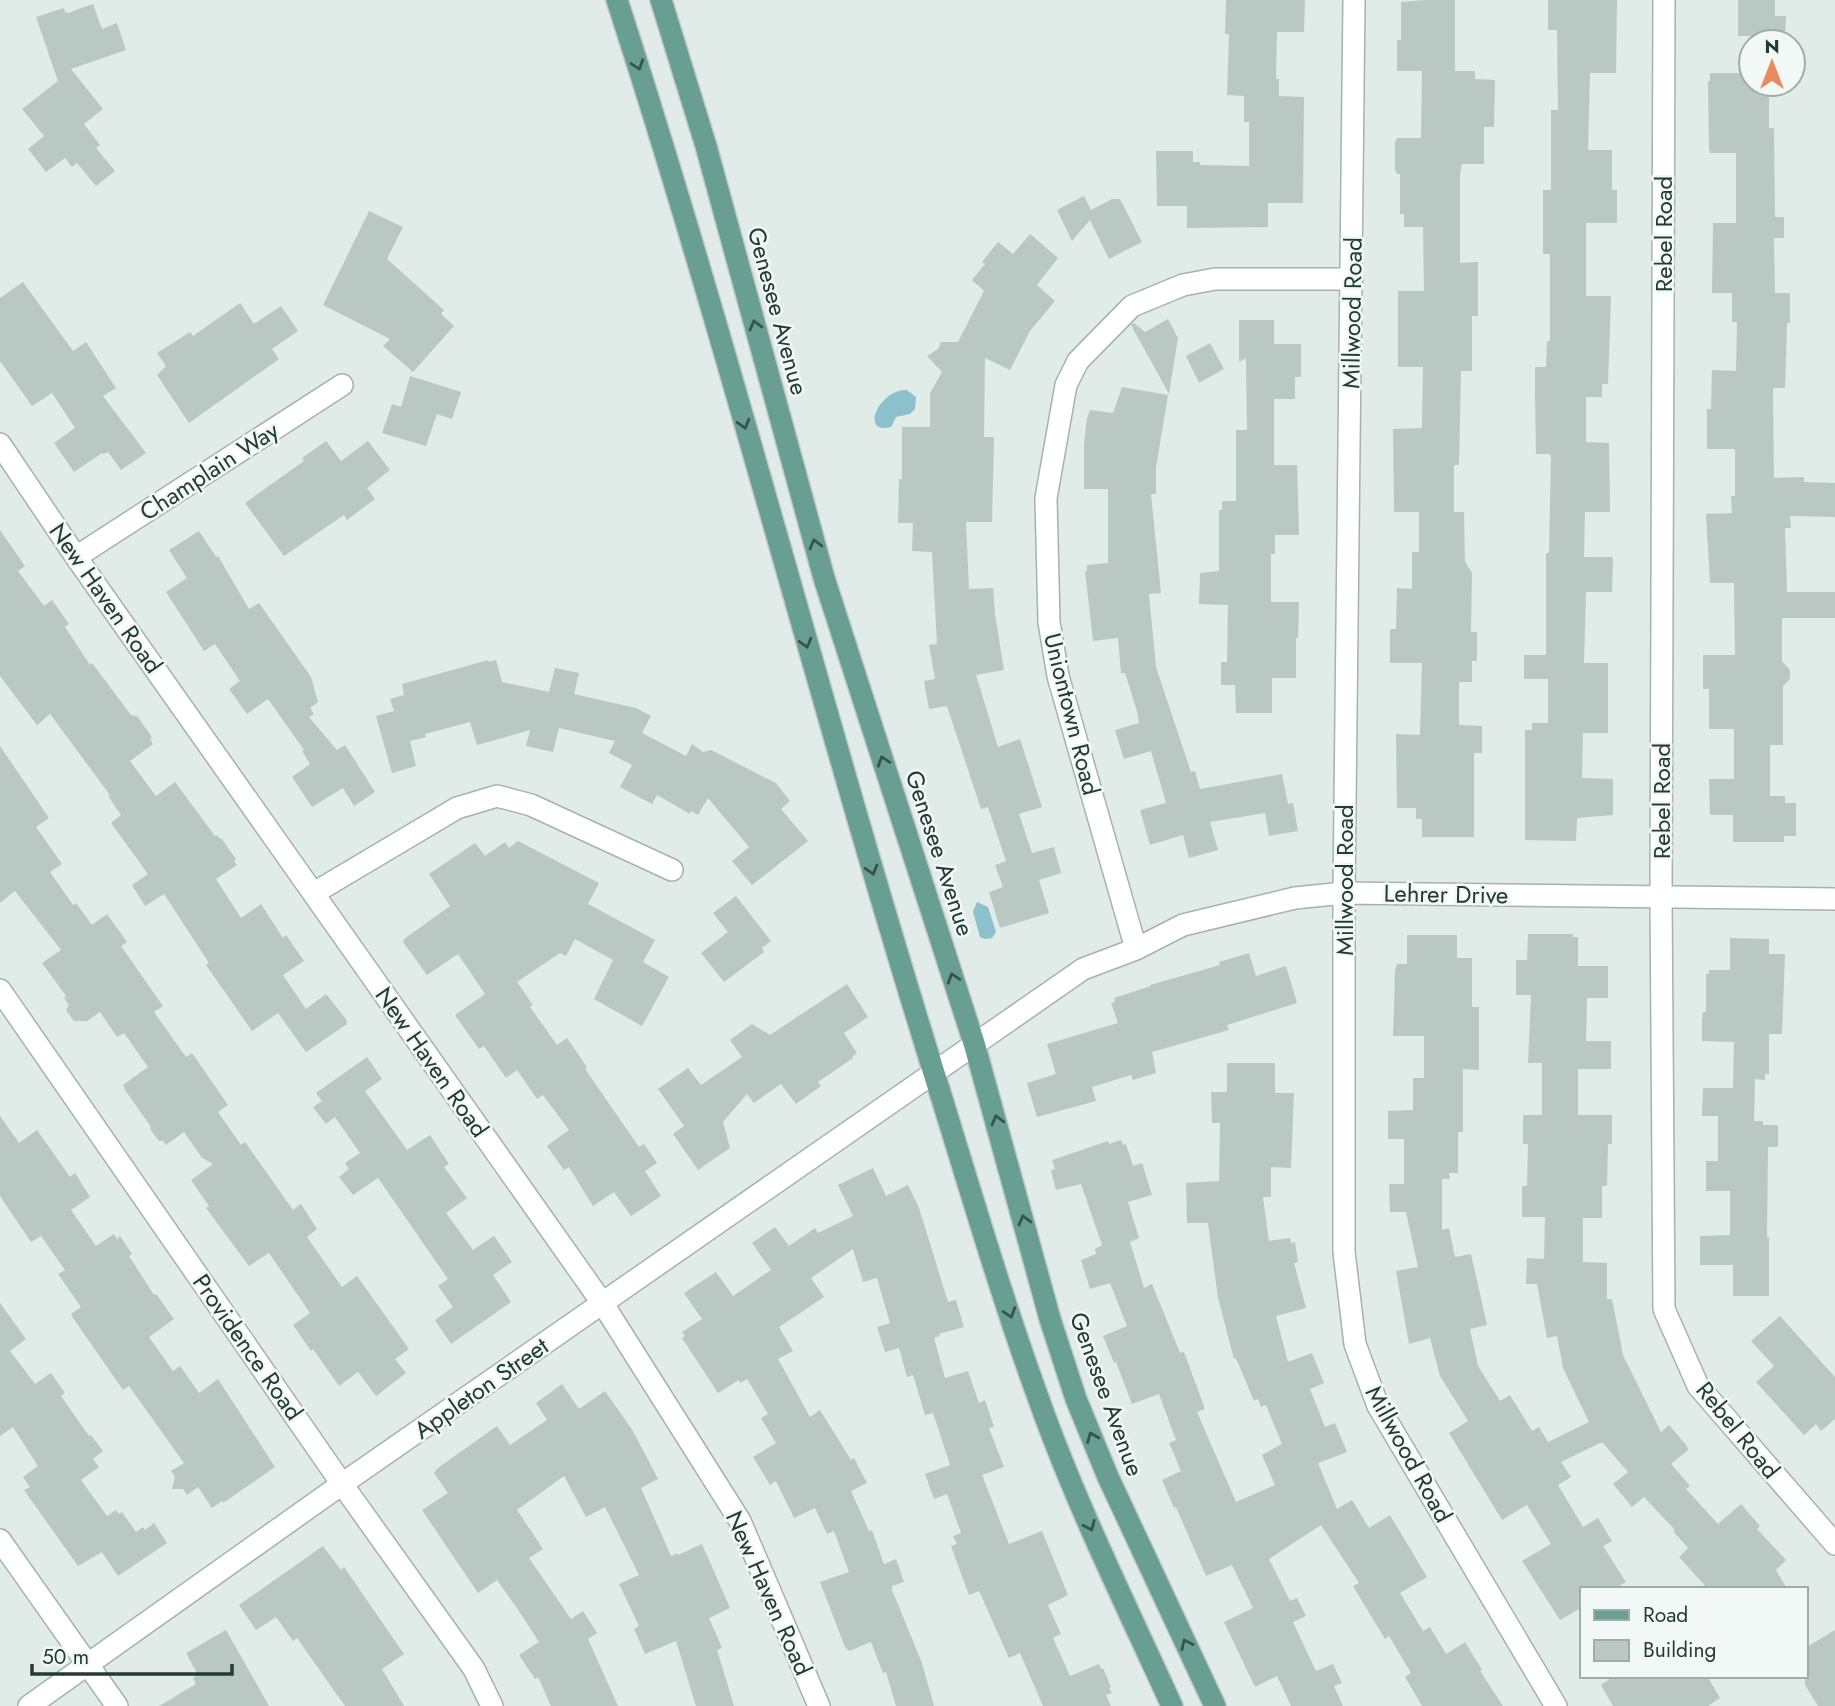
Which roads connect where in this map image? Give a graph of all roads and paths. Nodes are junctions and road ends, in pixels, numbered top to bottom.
1 (617, 0) edge
2 (661, 0) edge
3 (1354, 0) edge
4 (1664, 0) edge
5 (1352, 279) junction
6 (342, 385) dead end
7 (0, 444) edge
8 (76, 557) junction
9 (672, 870) dead end
10 (314, 893) junction
11 (1344, 893) junction
12 (1661, 896) junction
13 (1835, 899) edge
14 (1136, 949) junction
15 (0, 990) edge
16 (974, 1043) junction
17 (933, 1071) junction
18 (603, 1304) junction
19 (342, 1484) junction
20 (0, 1540) edge
21 (1835, 1544) edge
22 (88, 1664) junction
23 (29, 1706) edge
24 (117, 1706) edge
25 (492, 1706) edge
26 (819, 1706) edge
27 (1172, 1706) edge
28 (1215, 1706) edge
29 (1556, 1706) edge

1 -> 17 main road
16 -> 2 main road, Genesee Avenue
3 - 5 street, Millwood Road
4 - 12 street, Rebel Road
5 - 11 street, Millwood Road
5 - 14 street, Uniontown Road
6 - 8 street, Champlain Way
7 - 8 street, New Haven Road
8 - 10 street, New Haven Road
9 - 10 street
10 - 18 street, New Haven Road
11 - 12 street, Lehrer Drive
11 - 14 street, Lehrer Drive
11 - 29 street, Millwood Road
12 - 13 street, Lehrer Drive
12 - 21 street, Rebel Road
14 - 16 street, Lehrer Drive
15 - 19 street, Providence Road
16 - 17 street, Lehrer Drive
28 -> 16 main road, Genesee Avenue
17 - 18 street, Appleton Street
17 -> 27 main road
18 - 19 street, Appleton Street
18 - 26 street, New Haven Road
19 - 22 street, Appleton Street
19 - 25 street, Providence Road
20 - 22 street
22 - 23 street, Appleton Street
22 - 24 street

